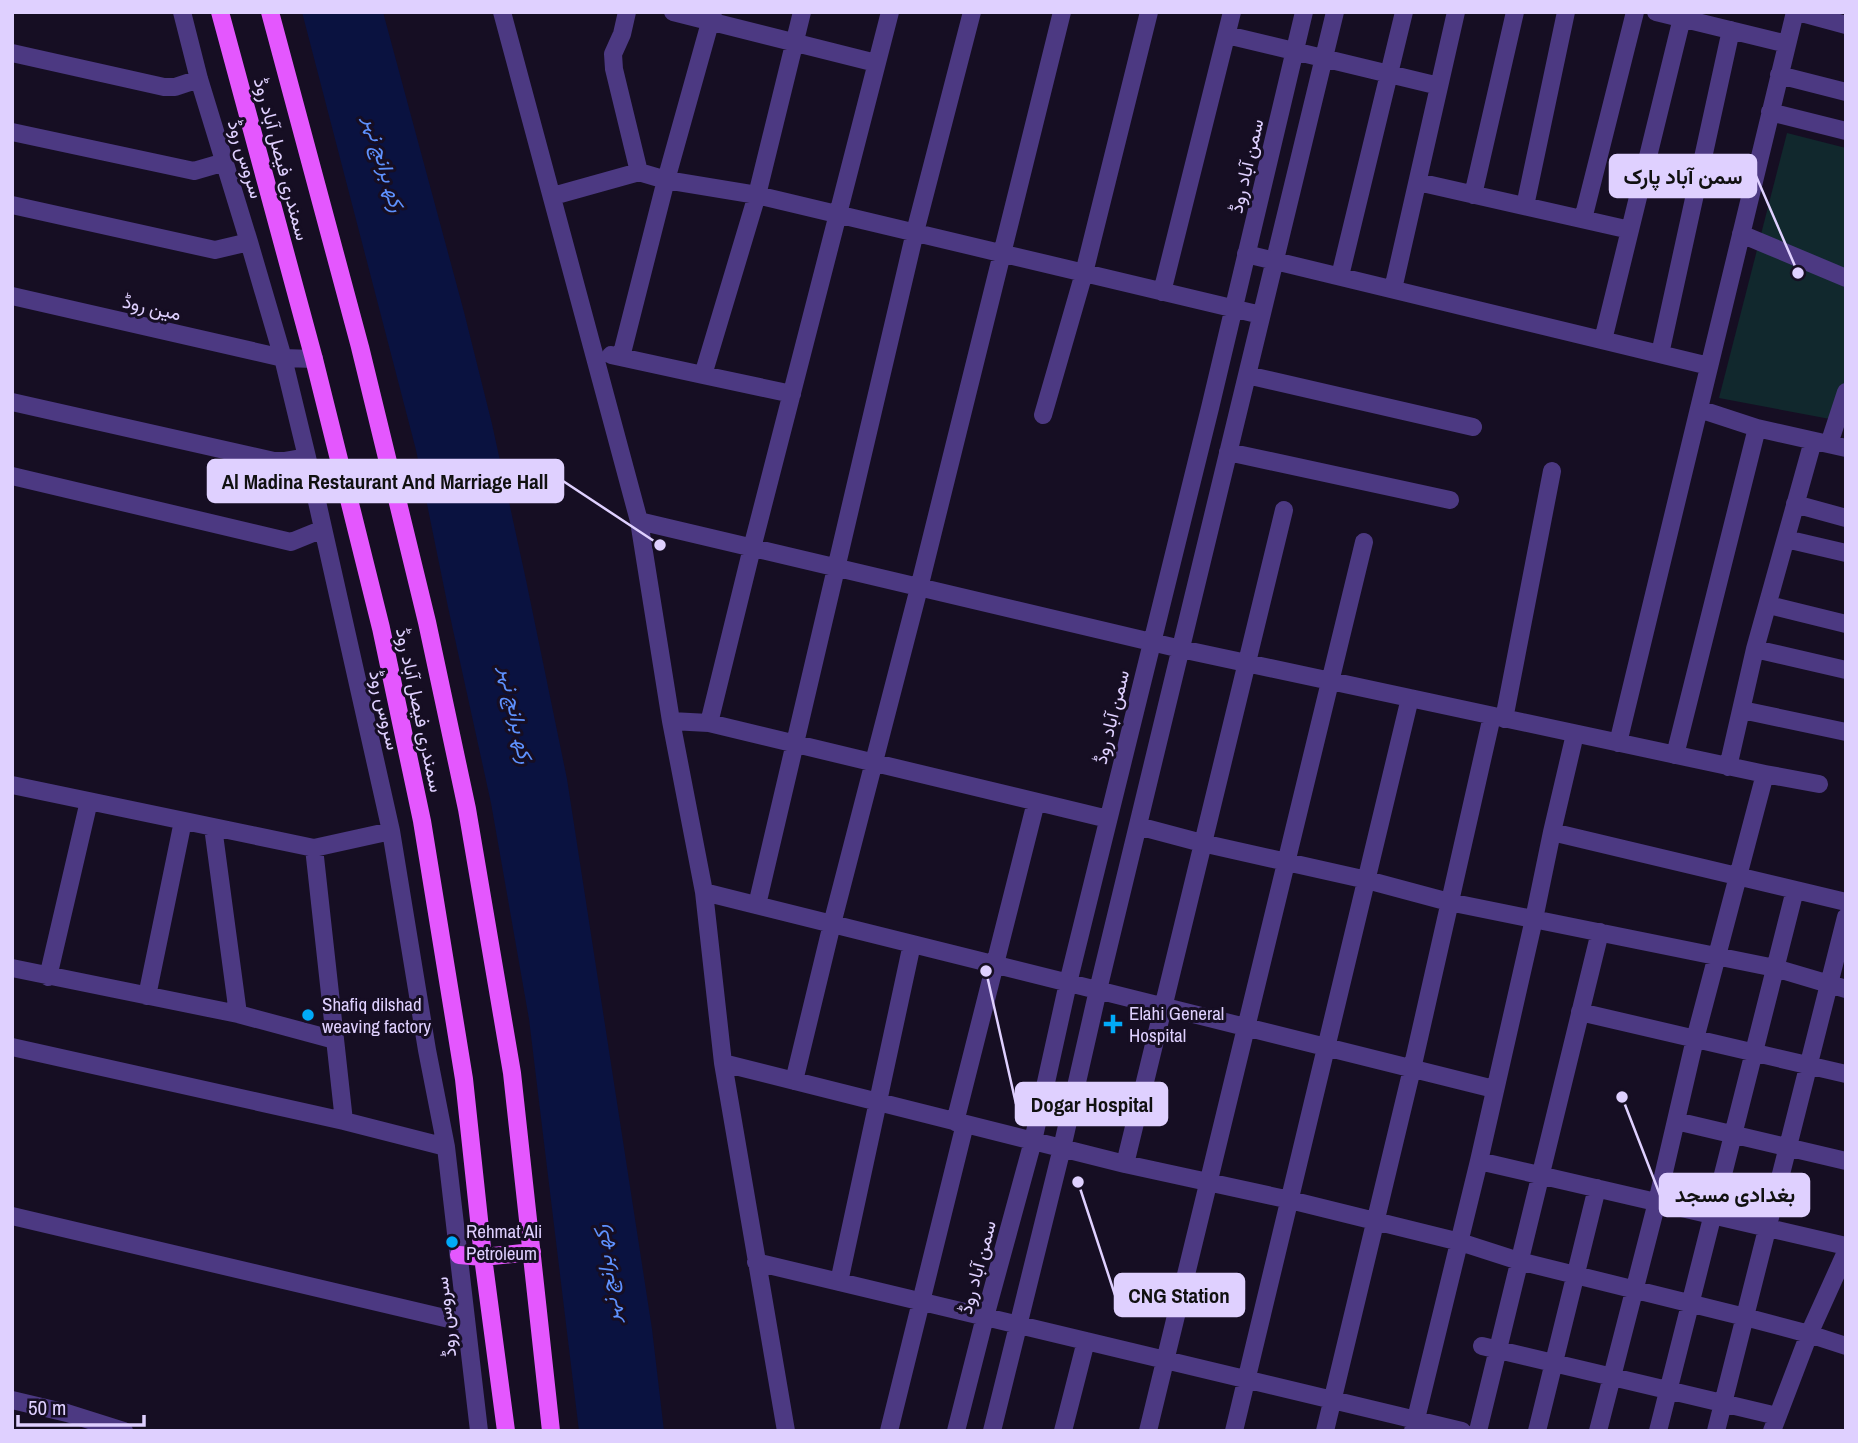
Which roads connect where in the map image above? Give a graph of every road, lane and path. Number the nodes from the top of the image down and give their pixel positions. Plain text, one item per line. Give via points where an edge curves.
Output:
1 (182, 12) edge
2 (220, 12) edge
3 (270, 12) edge
4 (502, 12) edge
5 (627, 12) edge
6 (673, 12) edge
7 (802, 12) edge
8 (890, 12) edge
9 (972, 12) edge
10 (1062, 12) edge
11 (1149, 12) edge
12 (1232, 12) edge
13 (1304, 12) edge
14 (1335, 12) edge
15 (1404, 12) edge
16 (1457, 12) edge
17 (1515, 12) edge
18 (1566, 12) edge
19 (1635, 12) edge
20 (1656, 12) edge
21 (1796, 12) edge
22 (712, 17) edge
23 (1682, 18) junction
24 (1846, 24) edge
25 (1731, 30) junction
26 (1227, 35) junction
27 (794, 42) junction
28 (1787, 44) junction
29 (1294, 51) junction
30 (12, 53) edge
31 (1324, 58) junction
32 (876, 64) junction
33 (1390, 74) junction
34 (1779, 75) junction
35 (199, 79) junction
36 (1439, 86) junction
37 (1846, 92) edge
38 (1770, 112) junction
39 (1846, 131) edge
40 (12, 132) edge
41 (225, 162) junction
42 (639, 172) junction
43 (666, 180) junction
44 (1418, 182) junction
45 (553, 195) junction
46 (757, 195) junction
47 (1473, 195) junction
48 (12, 205) edge
49 (1525, 206) junction
50 (839, 214) junction
51 (1583, 219) junction
52 (1630, 230) junction
53 (915, 232) junction
54 (1741, 234) junction
55 (249, 242) junction
56 (1003, 254) junction
57 (1246, 254) junction
58 (1275, 260) junction
59 (1084, 273) junction
60 (1340, 276) junction
61 (1846, 278) edge
62 (1393, 289) junction
63 (1162, 292) junction
64 (12, 296) edge
65 (1234, 309) junction
66 (1262, 316) junction
67 (1603, 340) junction
68 (594, 352) junction
69 (1660, 354) junction
70 (621, 357) junction
71 (283, 358) junction
72 (314, 359) junction
73 (1709, 366) junction
74 (703, 375) junction
75 (1247, 375) junction
76 (1846, 392) edge
77 (792, 394) junction
78 (12, 402) edge
79 (1699, 409) junction
80 (1043, 415) dead end
81 (1473, 427) dead end
82 (1757, 428) junction
83 (1829, 444) edge
84 (1228, 452) junction
85 (307, 457) junction
86 (1552, 471) dead end
87 (12, 476) edge
88 (1450, 500) dead end
89 (1795, 505) junction
90 (1283, 510) dead end
91 (1846, 518) edge
92 (639, 521) junction
93 (323, 529) junction
94 (1786, 539) junction
95 (1364, 542) dead end
96 (752, 548) junction
97 (1846, 553) edge
98 (837, 568) junction
99 (919, 588) junction
100 (1769, 605) junction
101 (1846, 624) edge
102 (1151, 642) junction
103 (1181, 649) junction
104 (1755, 649) junction
105 (1246, 663) junction
106 (1846, 670) edge
107 (1330, 681) junction
108 (1410, 698) junction
109 (1742, 710) junction
110 (1498, 717) junction
111 (671, 721) junction
112 (709, 723) junction
113 (1846, 732) edge
114 (1575, 734) junction
115 (794, 743) junction
116 (1618, 743) junction
117 (1675, 755) junction
118 (874, 763) junction
119 (1728, 766) junction
120 (1765, 774) junction
121 (1819, 784) dead end
122 (12, 785) edge
123 (89, 801) junction
124 (1036, 802) junction
125 (1108, 819) junction
126 (183, 821) junction
127 (1138, 826) junction
128 (213, 827) junction
129 (391, 831) junction
130 (1552, 832) junction
131 (1202, 843) junction
132 (314, 848) junction
133 (1286, 862) junction
134 (1737, 876) junction
135 (1367, 880) junction
136 (1795, 890) junction
137 (704, 892) junction
138 (1449, 902) junction
139 (1846, 902) edge
140 (757, 905) junction
141 (1846, 917) edge
142 (1534, 919) junction
143 (832, 924) junction
144 (1600, 932) junction
145 (912, 944) junction
146 (1718, 956) junction
147 (996, 965) junction
148 (12, 968) edge
149 (1775, 968) junction
150 (48, 976) junction
151 (1068, 983) junction
152 (1837, 987) edge
153 (1098, 990) junction
154 (147, 996) junction
155 (1163, 1007) junction
156 (1580, 1012) junction
157 (238, 1014) junction
158 (1246, 1027) junction
159 (1695, 1039) junction
160 (335, 1040) junction
161 (12, 1047) edge
162 (1326, 1048) junction
163 (1753, 1052) junction
164 (723, 1063) junction
165 (1808, 1065) junction
166 (1412, 1069) junction
167 (1846, 1074) edge
168 (794, 1081) junction
169 (1494, 1089) junction
170 (879, 1102) junction
171 (344, 1121) junction
172 (1676, 1121) junction
173 (960, 1123) junction
174 (1734, 1135) junction
175 (1033, 1141) junction
176 (446, 1147) junction
177 (1788, 1147) junction
178 (1062, 1149) junction
179 (1479, 1161) junction
180 (1846, 1161) edge
181 (1125, 1164) junction
182 (1541, 1175) junction
183 (1209, 1182) junction
184 (1597, 1188) junction
185 (1290, 1200) junction
186 (1657, 1202) junction
187 (1714, 1215) junction
188 (12, 1216) edge
189 (1376, 1221) junction
190 (1767, 1228) junction
191 (1460, 1242) junction
192 (1846, 1246) edge
193 (532, 1252) junction
194 (1846, 1252) edge
195 (460, 1255) junction
196 (482, 1257) junction
197 (1519, 1261) junction
198 (756, 1262) junction
199 (1576, 1275) junction
200 (839, 1282) junction
201 (1633, 1289) junction
202 (920, 1301) junction
203 (1690, 1303) junction
204 (985, 1317) junction
205 (1745, 1317) junction
206 (466, 1324) junction
207 (1017, 1325) junction
208 (1809, 1334) junction
209 (1086, 1341) junction
210 (1846, 1346) edge
211 (1490, 1348) junction
212 (1166, 1360) junction
213 (1554, 1363) junction
214 (1611, 1376) junction
215 (1247, 1379) junction
216 (1668, 1390) junction
217 (12, 1400) edge
218 (1333, 1400) junction
219 (1723, 1403) junction
220 (1775, 1423) edge
221 (1415, 1425) edge
222 (124, 1431) edge
223 (479, 1431) edge
224 (506, 1431) edge
225 (551, 1431) edge
226 (786, 1431) edge
227 (888, 1431) edge
228 (956, 1431) edge
229 (992, 1431) edge
230 (1063, 1431) edge
231 (1148, 1431) edge
232 (1234, 1431) edge
233 (1325, 1431) edge
234 (1462, 1431) edge
235 (1478, 1431) edge
236 (1537, 1431) edge
237 (1598, 1431) edge
238 (1658, 1431) edge
239 (1716, 1431) edge

1 - 35 street, سروس روڈ
2 - 72 main road, سمندری فیصل آباد روڈ
3 - 193 main road, سمندری فیصل آباد روڈ via 364,360 467,809 512,1073
4 - 45 street
5 - 42 street via 613,54 614,69
6 - 22 street
7 - 27 street
8 - 32 street
9 - 53 street
10 - 56 street
11 - 59 street
12 - 26 street
13 - 29 street, سمن آباد روڈ
14 - 31 street
15 - 33 street
16 - 36 street
17 - 47 street
18 - 49 street
19 - 51 street
20 - 23 street
21 - 24 street
21 - 28 street
22 - 27 street
22 - 43 street
23 - 25 street
23 - 52 street
25 - 28 street
25 - 69 street
26 - 29 street
26 - 63 street
27 - 32 street
27 - 46 street
28 - 34 street
29 - 31 street
29 - 57 street, سمن آباد روڈ
30 - 35 street via 164,87
31 - 33 street
31 - 58 street
32 - 50 street
33 - 36 street
33 - 60 street
34 - 37 street
34 - 38 street
35 - 41 street, سروس روڈ
36 - 44 street
38 - 39 street
38 - 54 street
40 - 41 street via 194,171
41 - 55 street, سروس روڈ
42 - 43 street
42 - 45 street
43 - 46 street
43 - 70 street
44 - 47 street
44 - 62 street
45 - 68 street
46 - 50 street
46 - 74 street
47 - 49 street
48 - 55 street via 215,250
49 - 51 street
50 - 53 street
50 - 77 street
51 - 52 street
52 - 67 street
53 - 56 street
53 - 98 street
54 - 61 street
54 - 73 street
55 - 71 street, سروس روڈ
56 - 59 street
56 - 99 street
57 - 58 street
57 - 65 street, سمن آباد روڈ
58 - 60 street
58 - 66 street
59 - 63 street
59 - 80 street
60 - 62 street
62 - 67 street
63 - 65 street
64 - 71 street, مین روڈ
65 - 66 street
65 - 102 street, سمن آباد روڈ
66 - 75 street
67 - 69 street
68 - 70 street
68 - 92 street
69 - 73 street
70 - 74 street
71 - 72 street, مین روڈ
71 - 85 street, سروس روڈ
72 - 196 main road, سمندری فیصل آباد روڈ via 381,628 422,821 464,1079
73 - 79 street
74 - 77 street
75 - 81 street
75 - 84 street
76 - 83 street
77 - 96 street
78 - 85 street via 274,461
79 - 82 street
79 - 116 street
82 - 83 street
82 - 117 street
83 - 89 street
84 - 88 street
84 - 103 street
85 - 93 street, سروس روڈ
86 - 110 street
87 - 93 street via 290,542
89 - 91 street
89 - 94 street
90 - 105 street
92 - 96 street
92 - 111 street
93 - 129 street, سروس روڈ
94 - 97 street
94 - 100 street
95 - 107 street
96 - 98 street
96 - 112 street
98 - 99 street
98 - 115 street
99 - 102 street
99 - 118 street
100 - 101 street
100 - 104 street
102 - 103 street
102 - 125 street, سمن آباد روڈ
103 - 105 street
103 - 127 street
104 - 106 street
104 - 109 street
105 - 107 street
105 - 131 street
107 - 108 street
107 - 133 street
108 - 110 street
108 - 135 street
109 - 113 street
109 - 119 street
110 - 114 street
110 - 138 street
111 - 112 street
111 - 137 street
112 - 115 street
114 - 116 street
114 - 130 street
115 - 118 street
115 - 140 street
116 - 117 street
117 - 119 street
118 - 124 street
118 - 143 street
119 - 120 street
120 - 121 street
120 - 134 street
122 - 123 street
123 - 126 street
123 - 150 street
124 - 125 street
124 - 147 street
125 - 151 street, سمن آباد روڈ
126 - 128 street
126 - 154 street
127 - 131 street
127 - 153 street
128 - 132 street
128 - 157 street
129 - 132 street
129 - 176 street, سروس روڈ
130 - 134 street
130 - 142 street
131 - 133 street
131 - 155 street
132 - 160 street
133 - 135 street
133 - 158 street
134 - 136 street
134 - 146 street
135 - 138 street
135 - 162 street
136 - 139 street
136 - 149 street
137 - 140 street
137 - 164 street
138 - 142 street
138 - 166 street
140 - 143 street
141 - 152 street
142 - 144 street
142 - 169 street
143 - 145 street
143 - 168 street
144 - 146 street
144 - 156 street
145 - 147 street
145 - 170 street
146 - 149 street
146 - 159 street
147 - 151 street
147 - 173 street
148 - 150 street
149 - 152 street
149 - 163 street
150 - 154 street
151 - 153 street
151 - 175 street, سمن آباد روڈ
152 - 165 street
153 - 155 street
153 - 178 street
154 - 157 street
155 - 158 street
155 - 181 street
156 - 159 street
156 - 182 street
157 - 160 street
158 - 162 street
158 - 183 street
159 - 163 street
159 - 172 street
160 - 171 street
161 - 171 street
162 - 166 street
162 - 185 street
163 - 165 street
163 - 174 street
164 - 168 street
164 - 198 street
165 - 167 street
165 - 177 street
166 - 169 street
166 - 189 street
168 - 170 street
169 - 179 street
170 - 173 street
170 - 200 street
171 - 176 street
172 - 174 street
172 - 186 street
173 - 175 street
173 - 202 street
174 - 177 street
174 - 187 street
175 - 178 street
175 - 204 street, سمن آباد روڈ
176 - 195 street, سروس روڈ
177 - 180 street
177 - 190 street
178 - 181 street
178 - 207 street
179 - 182 street
179 - 191 street
181 - 183 street
182 - 184 street
182 - 197 street
183 - 185 street
183 - 212 street
184 - 186 street
184 - 199 street
185 - 189 street
185 - 215 street
186 - 187 street
186 - 201 street
187 - 190 street
187 - 203 street
188 - 206 street
189 - 191 street
189 - 218 street
190 - 192 street
190 - 205 street
191 - 197 street
191 - 221 street
193 - 196 main road
193 - 225 main road, سمندری فیصل آباد روڈ
194 - 208 street
195 - 196 main road
195 - 206 street, سروس روڈ
196 - 224 main road, سمندری فیصل آباد روڈ
197 - 199 street
197 - 211 street
198 - 200 street
198 - 226 street
199 - 201 street
199 - 213 street
200 - 202 street
201 - 203 street
201 - 214 street
202 - 204 street
202 - 227 street
203 - 205 street
203 - 216 street
204 - 207 street
204 - 228 street, سمن آباد روڈ
205 - 208 street
205 - 219 street
206 - 223 street, سروس روڈ
207 - 209 street
207 - 229 street
208 - 210 street
208 - 220 street
209 - 212 street
209 - 230 street
211 - 213 street
211 - 235 street
212 - 215 street
212 - 231 street
213 - 214 street
213 - 236 street
214 - 216 street
214 - 237 street
215 - 218 street
215 - 232 street
216 - 219 street
216 - 238 street
217 - 222 street
218 - 221 street
218 - 233 street
219 - 220 street
219 - 239 street
221 - 234 street

